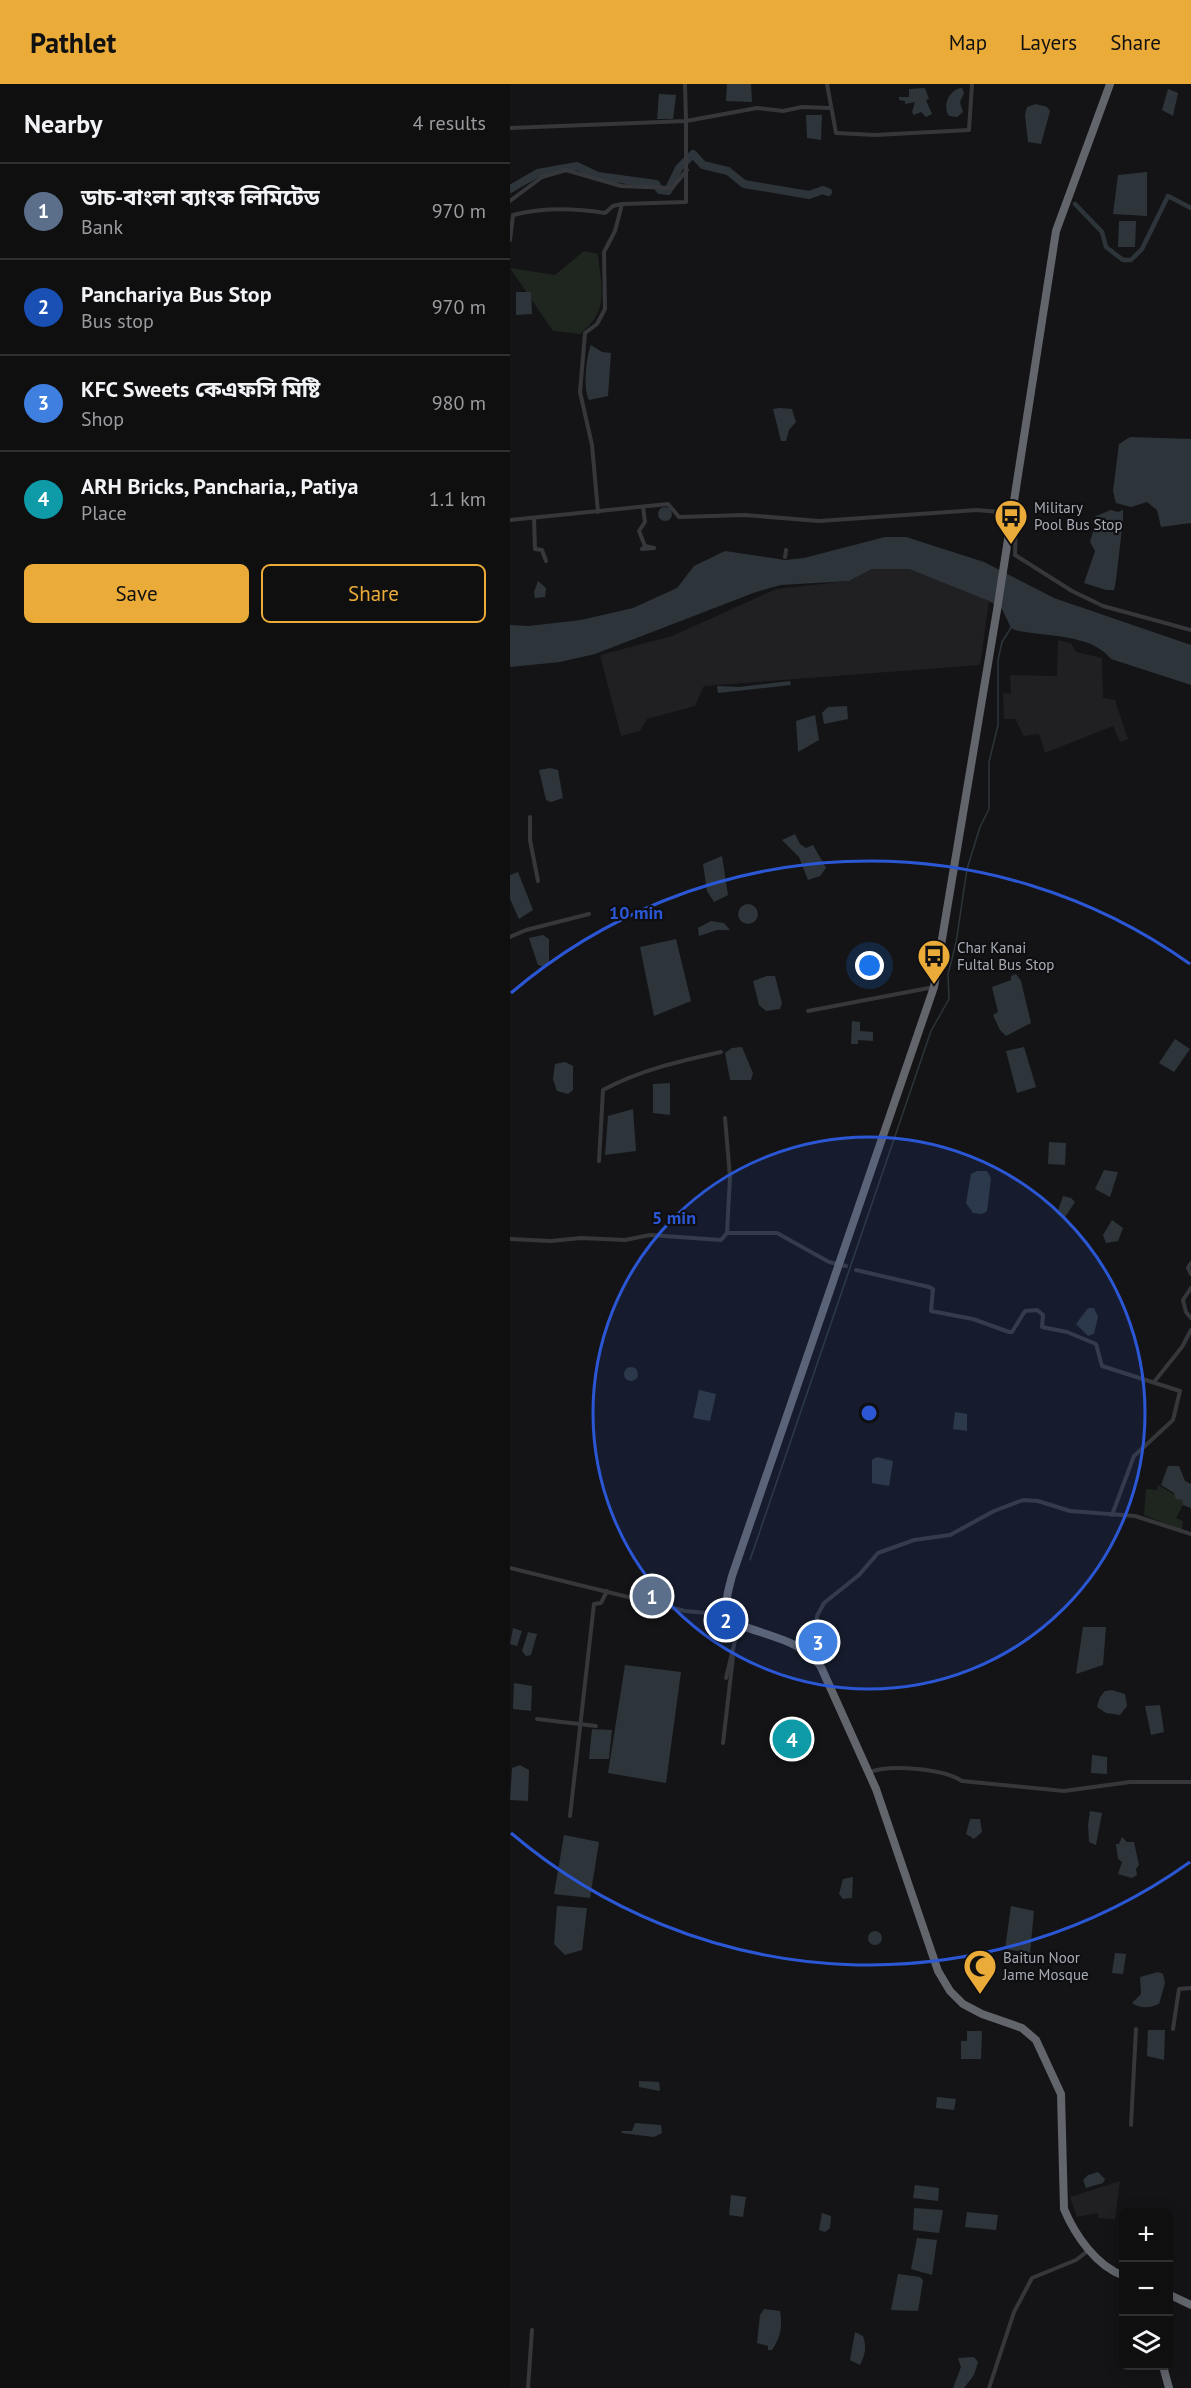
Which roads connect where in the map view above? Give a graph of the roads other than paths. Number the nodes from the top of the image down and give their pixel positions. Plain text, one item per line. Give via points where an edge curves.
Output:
1 (685, 84) edge
2 (827, 84) edge
3 (972, 84) edge
4 (1110, 84) edge
5 (830, 108) junction
6 (686, 121) junction
7 (510, 128) edge
8 (687, 169) junction
9 (510, 201) edge
10 (622, 204) junction
11 (510, 240) edge
12 (643, 507) junction
13 (598, 512) junction
14 (1011, 513) junction
15 (534, 518) junction
16 (510, 520) edge
17 (645, 546) dead end
18 (786, 550) dead end
19 (785, 557) dead end
20 (546, 561) dead end
21 (1191, 630) edge
22 (530, 818) dead end
23 (538, 881) dead end
24 (589, 914) dead end
25 (510, 937) edge
26 (934, 987) junction
27 (808, 1011) dead end
28 (721, 1052) dead end
29 (725, 1118) dead end
30 (599, 1161) dead end
31 (727, 1233) junction
32 (510, 1239) edge
33 (1191, 1263) edge
34 (842, 1266) junction
35 (856, 1270) dead end
36 (1191, 1274) edge
37 (1191, 1288) edge
38 (1191, 1317) edge
39 (1191, 1329) edge
40 (1154, 1382) junction
41 (1112, 1515) junction
42 (1191, 1534) edge
43 (510, 1568) edge
44 (607, 1591) junction
45 (728, 1615) junction
46 (739, 1624) junction
47 (808, 1652) junction
48 (733, 1657) junction
49 (726, 1678) dead end
50 (537, 1719) dead end
51 (582, 1725) junction
52 (596, 1726) dead end
53 (723, 1743) dead end
54 (869, 1772) junction
55 (1191, 1782) edge
56 (570, 1816) dead end
57 (1191, 1989) edge
58 (1137, 2029) dead end
59 (1173, 2029) dead end
60 (1131, 2125) dead end
61 (1089, 2250) junction
62 (1119, 2274) edge
63 (1173, 2296) edge
64 (1191, 2305) edge
65 (532, 2330) dead end
66 (1164, 2370) edge
67 (528, 2388) edge
68 (989, 2388) edge
69 (1169, 2388) edge

1 - 6 street
2 - 5 street
3 - 5 street via 967,131 837,134
4 - 14 highway via 1057,225
5 - 6 street via 756,108
6 - 7 street
6 - 8 street
8 - 9 street via 672,188 621,186 566,170 542,177
8 - 10 street via 686,202
10 - 11 street via 605,213 572,208 513,215
10 - 13 street via 604,252 605,309 597,324 585,333 580,392 592,445
12 - 13 street
12 - 14 street via 668,504 679,517 744,515 819,521 977,510
12 - 17 street via 645,522 639,531
13 - 15 street
14 - 21 street via 1016,524 1015,555 1103,606
14 - 26 highway
15 - 16 street
15 - 20 street via 536,549 542,550
18 - 19 street
22 - 23 street
24 - 25 street
26 - 27 street
26 - 34 highway
28 - 30 street via 673,1062 603,1090
29 - 31 street via 730,1177
31 - 32 street via 721,1240 650,1235 625,1240
31 - 34 street via 777,1233
33 - 36 street
34 - 45 highway via 732,1576 726,1603
35 - 40 street via 929,1287 933,1289 931,1311 973,1319 1009,1332 1025,1311 1037,1310 1043,1315 1042,1327 1095,1344 1102,1366
37 - 38 street via 1183,1299
39 - 40 street
40 - 41 street via 1180,1391 1173,1420 1134,1456
41 - 42 street via 1143,1517
41 - 47 street via 1070,1511 1038,1500 1023,1500 950,1535 914,1540 878,1553 859,1575 824,1603
43 - 44 street
44 - 45 street via 686,1611
44 - 51 street via 601,1603 594,1604
45 - 46 highway
46 - 47 highway
46 - 48 street
47 - 54 highway via 818,1661 830,1684
48 - 49 street
48 - 53 street
50 - 51 street
51 - 52 street
51 - 56 street
54 - 55 street via 882,1768 931,1771 962,1781 1064,1791 1130,1782
54 - 61 highway via 944,1983 970,2008 1022,2028 1032,2036 1058,2085 1063,2114 1061,2175 1065,2209
57 - 59 street via 1179,1989
58 - 60 street
61 - 62 highway
61 - 68 street via 1076,2260 1032,2278 1014,2312
63 - 64 highway
65 - 67 street
66 - 69 highway

